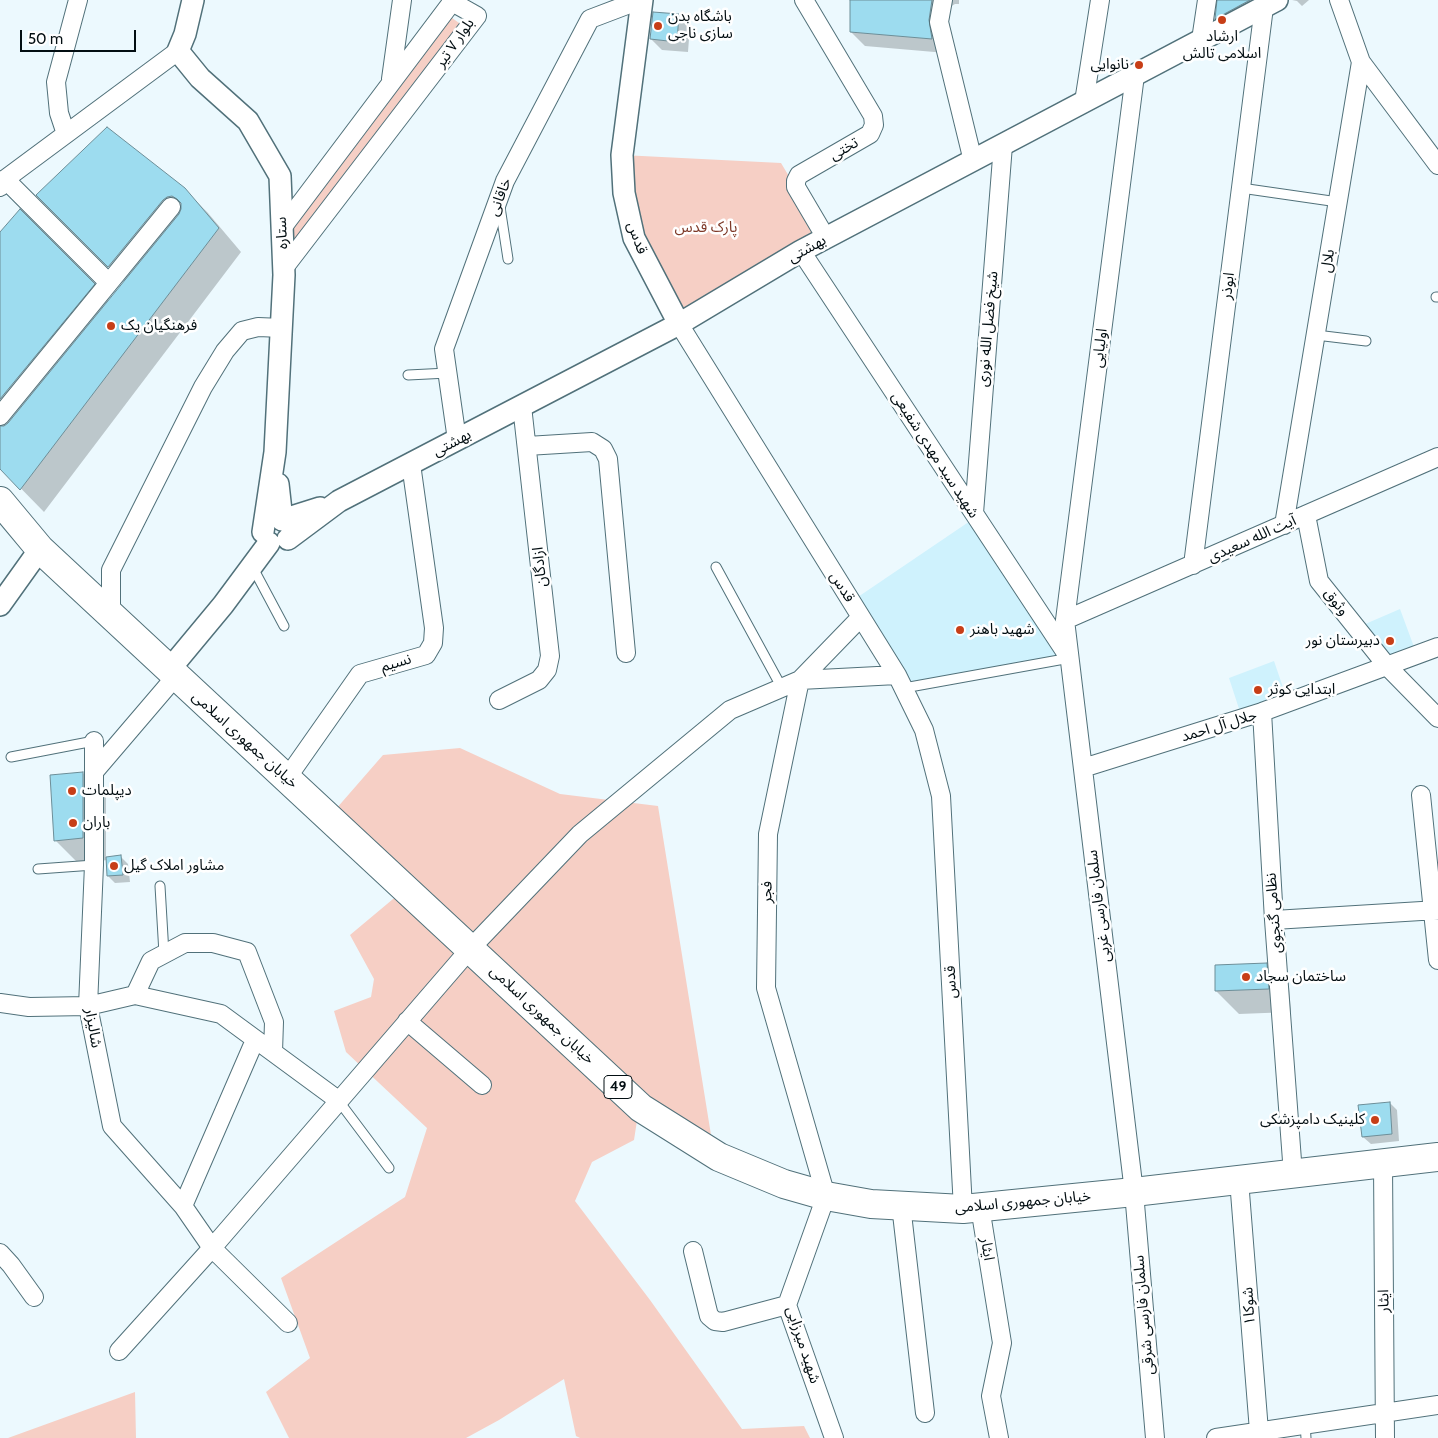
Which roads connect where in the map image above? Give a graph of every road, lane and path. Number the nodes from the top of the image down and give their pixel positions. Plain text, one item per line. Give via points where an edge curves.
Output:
1 (78, 0) edge
2 (193, 0) edge
3 (402, 0) edge
4 (641, 0) edge
5 (804, 0) edge
6 (943, 0) edge
7 (1100, 0) edge
8 (1207, 0) edge
9 (1339, 0) edge
10 (1271, 3) edge
11 (1201, 40) junction
12 (178, 51) junction
13 (1361, 62) junction
14 (1135, 75) junction
15 (391, 81) junction
16 (1084, 102) junction
17 (66, 134) junction
18 (1003, 145) junction
19 (973, 160) junction
20 (1438, 165) edge
21 (2, 183) edge
22 (1241, 188) junction
23 (498, 199) junction
24 (1338, 202) junction
25 (171, 207) dead end
26 (282, 228) junction
27 (826, 238) junction
28 (801, 251) junction
29 (508, 259) dead end
30 (284, 268) junction
31 (109, 283) junction
32 (679, 324) junction
33 (282, 328) junction
34 (1316, 335) junction
35 (1366, 340) dead end
36 (448, 373) junction
37 (408, 375) dead end
38 (522, 406) junction
39 (0, 416) edge
40 (457, 440) junction
41 (527, 446) junction
42 (1438, 457) edge
43 (411, 464) junction
44 (0, 501) edge
45 (974, 513) junction
46 (1306, 515) junction
47 (1284, 525) junction
48 (275, 534) junction
49 (40, 549) junction
50 (1193, 564) junction
51 (252, 566) junction
52 (716, 567) dead end
53 (0, 605) edge
54 (111, 616) junction
55 (861, 616) junction
56 (1065, 620) junction
57 (284, 626) dead end
58 (1438, 647) edge
59 (626, 654) dead end
60 (1070, 658) junction
61 (1387, 666) junction
62 (172, 673) junction
63 (800, 680) junction
64 (900, 681) junction
65 (782, 688) junction
66 (499, 700) dead end
67 (1262, 712) junction
68 (1438, 718) edge
69 (94, 741) joint
70 (11, 757) dead end
71 (1083, 768) junction
72 (94, 772) junction
73 (287, 778) junction
74 (1422, 795) dead end
75 (94, 865) junction
76 (38, 869) dead end
77 (160, 886) dead end
78 (1436, 910) edge
79 (1274, 920) junction
80 (470, 949) junction
81 (164, 954) junction
82 (1438, 960) edge
83 (134, 995) junction
84 (0, 1003) edge
85 (88, 1006) junction
86 (407, 1021) junction
87 (255, 1040) junction
88 (273, 1052) junction
89 (482, 1085) dead end
90 (338, 1100) junction
91 (1438, 1156) edge
92 (1383, 1164) junction
93 (389, 1168) dead end
94 (1293, 1174) junction
95 (1239, 1180) junction
96 (1134, 1192) junction
97 (826, 1196) junction
98 (901, 1205) junction
99 (183, 1206) junction
100 (972, 1208) junction
101 (212, 1248) junction
102 (693, 1251) dead end
103 (0, 1254) edge
104 (34, 1297) dead end
105 (787, 1305) junction
106 (288, 1323) dead end
107 (119, 1351) dead end
108 (1438, 1405) edge
109 (1385, 1412) junction
110 (924, 1413) dead end
111 (1259, 1431) junction
112 (1305, 1431) edge
113 (834, 1438) edge
114 (1000, 1438) edge
115 (1155, 1438) edge
116 (1216, 1438) edge
117 (1385, 1438) edge

1 - 17 street via 56,82 59,113
2 - 12 street
3 - 15 street
4 - 23 street, خاقانی via 590,19
4 - 32 street, قدس via 622,155 624,193 634,238
5 - 27 street, تختی via 873,116 874,125 870,134 799,175 796,181 796,187
6 - 19 street via 939,22
7 - 16 street
8 - 11 street
9 - 13 street, بلال
10 - 11 street, بهشتی
10 - 22 street, ابوذر
11 - 14 street, بهشتی
12 - 17 street
12 - 26 street, ستاره via 200,78 248,121 280,176
13 - 20 street
13 - 24 street, بلال
14 - 16 street, بهشتی
14 - 56 street, اولیایی
15 - 26 street, بلوار ۷ تیر
15 - 30 street, بلوار ۷ تیر via 452,2 477,16
16 - 18 street, بهشتی
17 - 21 street
18 - 19 street, بهشتی
18 - 45 street, شیخ فضل الله نوری
19 - 27 street, بهشتی
21 - 31 street
22 - 24 lane
22 - 50 street, ابوذر
23 - 29 lane
23 - 36 street, خاقانی via 444,349
24 - 34 street, بلال
25 - 31 street
26 - 30 street, ستاره
27 - 28 street, بهشتی
28 - 32 street, بهشتی
28 - 45 street, شهید سید مهدی شفیعی
30 - 33 street, ستاره
31 - 39 street
32 - 38 street, بهشتی
32 - 55 street, قدس
33 - 48 street, ستاره via 275,452
33 - 54 street via 258,327 242,331 225,351 203,387 111,570
34 - 35 lane
34 - 47 street, بلال
36 - 37 lane
36 - 40 street, خاقانی
38 - 40 street, بهشتی
38 - 41 street, ازادگان
40 - 43 street, بهشتی
41 - 59 street via 592,442 603,449 608,459
41 - 66 street, ازادگان via 550,656 547,670 539,680
42 - 46 street, آیت الله سعیدی
43 - 48 street, بهشتی
43 - 73 street, نسیم via 434,628 433,643 426,655 360,674
44 - 49 main road, خیابان جمهوری اسلامی / 49
45 - 60 street, شهید سید مهدی شفیعی
46 - 47 street, آیت الله سعیدی
46 - 61 street, وثوق via 1318,581
47 - 50 street, آیت الله سعیدی
48 - 51 street
49 - 53 street
49 - 54 main road, خیابان جمهوری اسلامی / 49
50 - 56 street, آیت الله سعیدی
51 - 57 lane
51 - 62 street
52 - 65 lane
54 - 62 main road, خیابان جمهوری اسلامی / 49
55 - 63 street
55 - 64 street, قدس
56 - 60 street, سلمان فارسی غربی
58 - 61 street, جلال آل احمد
60 - 64 lane
60 - 71 street, سلمان فارسی غربی
61 - 67 street, جلال آل احمد
61 - 68 street, وثوق
62 - 72 street
62 - 73 main road, خیابان جمهوری اسلامی / 49
63 - 64 street
63 - 65 street
63 - 97 street, فجر via 768,834 766,988
64 - 100 street, قدس via 924,730 941,796
65 - 80 street via 730,710 580,834
67 - 71 street, جلال آل احمد
67 - 79 street, نظامی گنجوی
69 - 70 lane
69 - 72 street, شالیزار
71 - 96 street, سلمان فارسی غربی
72 - 75 street, شالیزار
73 - 80 main road, خیابان جمهوری اسلامی / 49
74 - 78 street
75 - 76 lane
75 - 85 street, شالیزار
77 - 81 lane
78 - 79 street
78 - 82 street
79 - 94 street, نظامی گنجوی
80 - 86 street
80 - 97 main road, خیابان جمهوری اسلامی / 49 via 641,1108 718,1157 784,1184
81 - 83 street via 151,961
81 - 88 street via 185,943 213,943 247,952 274,1022
83 - 85 street
83 - 87 street via 221,1014
84 - 85 street via 29,1007
85 - 99 street, شالیزار via 112,1126
86 - 89 street
86 - 90 street
87 - 88 street
87 - 99 street
88 - 90 street
90 - 93 lane
90 - 101 street
91 - 92 main road, خیابان جمهوری اسلامی / 49
92 - 94 main road, خیابان جمهوری اسلامی / 49
92 - 109 street, ایثار
94 - 95 main road, خیابان جمهوری اسلامی / 49
95 - 96 main road, خیابان جمهوری اسلامی / 49
95 - 111 street, شوکا۱
96 - 100 main road, خیابان جمهوری اسلامی / 49
96 - 115 street, سلمان فارسی شرقی
97 - 98 main road, خیابان جمهوری اسلامی / 49 via 871,1204
97 - 105 street, شهید میرزایی
98 - 100 main road, خیابان جمهوری اسلامی / 49
98 - 110 street
99 - 101 street, شالیزار
100 - 114 street, ایثار via 1002,1343 991,1396
101 - 106 street, شالیزار
101 - 107 street
102 - 105 street via 709,1316 715,1321 723,1322
103 - 104 street
105 - 113 street, شهید میرزایی
108 - 109 street
109 - 112 street
109 - 117 street, ایثار
111 - 112 street
111 - 116 street

